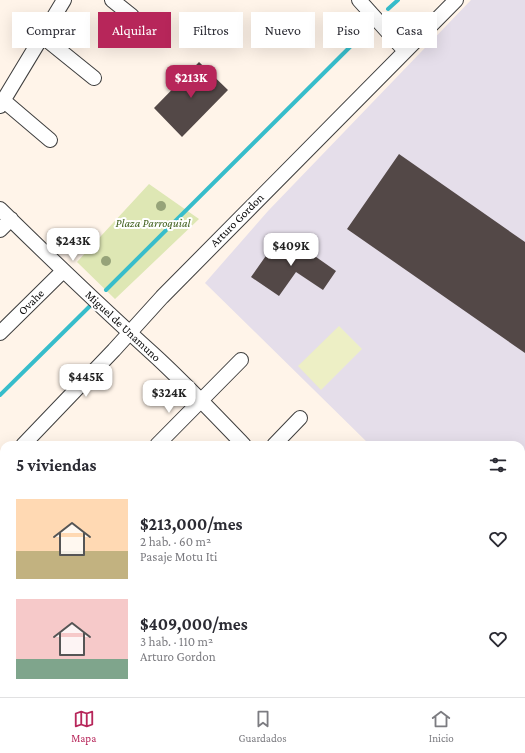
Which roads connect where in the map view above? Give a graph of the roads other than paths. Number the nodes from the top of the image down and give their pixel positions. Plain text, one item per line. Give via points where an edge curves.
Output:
1 (64, 0) edge
2 (112, 0) edge
3 (358, 0) edge
4 (456, 0) edge
5 (57, 12) edge
6 (127, 12) edge
7 (35, 48) edge
8 (57, 48) edge
9 (405, 51) junction
10 (94, 78) dead end
11 (2, 103) edge
12 (50, 140) dead end
13 (0, 209) edge
14 (10, 219) junction
15 (0, 230) edge
16 (63, 271) junction
17 (0, 333) edge
18 (130, 333) junction
19 (241, 360) dead end
20 (200, 401) junction
21 (300, 418) dead end
22 (27, 441) edge
23 (161, 441) edge
24 (240, 441) edge
25 (278, 441) edge

1 - 5 street
2 - 6 street
3 - 9 street
4 - 9 street, Arturo Gordon
7 - 11 street
8 - 10 street
9 - 18 street, Arturo Gordon via 162,297
11 - 12 street
13 - 14 street, Miguel de Unamuno
14 - 15 street
14 - 16 street, Miguel de Unamuno
16 - 17 street, Ovahe
16 - 18 street, Miguel de Unamuno
18 - 20 street, Miguel de Unamuno
18 - 22 street, Arturo Gordon
19 - 20 street
20 - 23 street
20 - 24 street, Miguel de Unamuno
21 - 25 street

